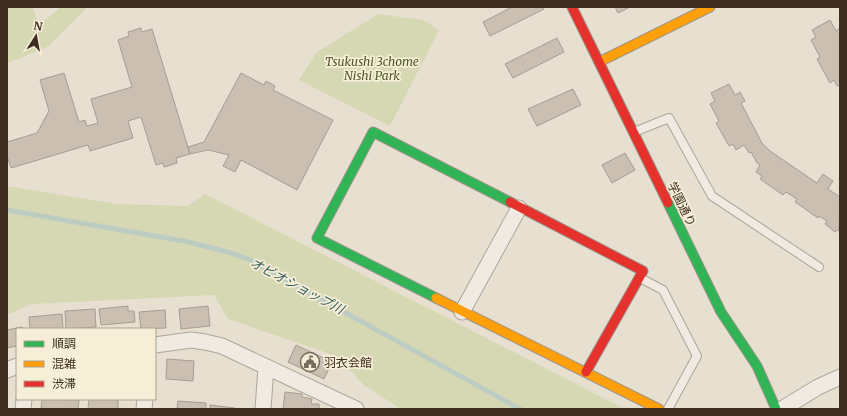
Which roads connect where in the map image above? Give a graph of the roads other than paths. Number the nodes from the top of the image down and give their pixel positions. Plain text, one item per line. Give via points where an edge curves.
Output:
1 (572, 7) edge
2 (710, 7) edge
3 (599, 62) junction
4 (633, 132) junction
5 (519, 208) junction
6 (819, 267) dead end
7 (639, 278) junction
8 (462, 312) junction
9 (156, 345) edge
10 (266, 367) junction
11 (586, 372) junction
12 (840, 377) edge
13 (263, 409) edge
14 (356, 409) edge
15 (658, 409) edge
16 (668, 409) edge
17 (776, 409) edge
18 (782, 409) edge

1 - 3 street, 学園通り
2 - 3 street
3 - 4 street, 学園通り
4 - 6 lane via 669,118 712,196
4 - 17 street, 学園通り via 721,312 757,366
5 - 7 street via 643,271
5 - 8 street
5 - 8 street via 373,132 317,238
7 - 11 street
7 - 16 lane via 663,290 697,356
8 - 11 street
9 - 10 street via 191,340 205,342 222,346
10 - 13 street
10 - 14 street
11 - 15 street
12 - 18 street

